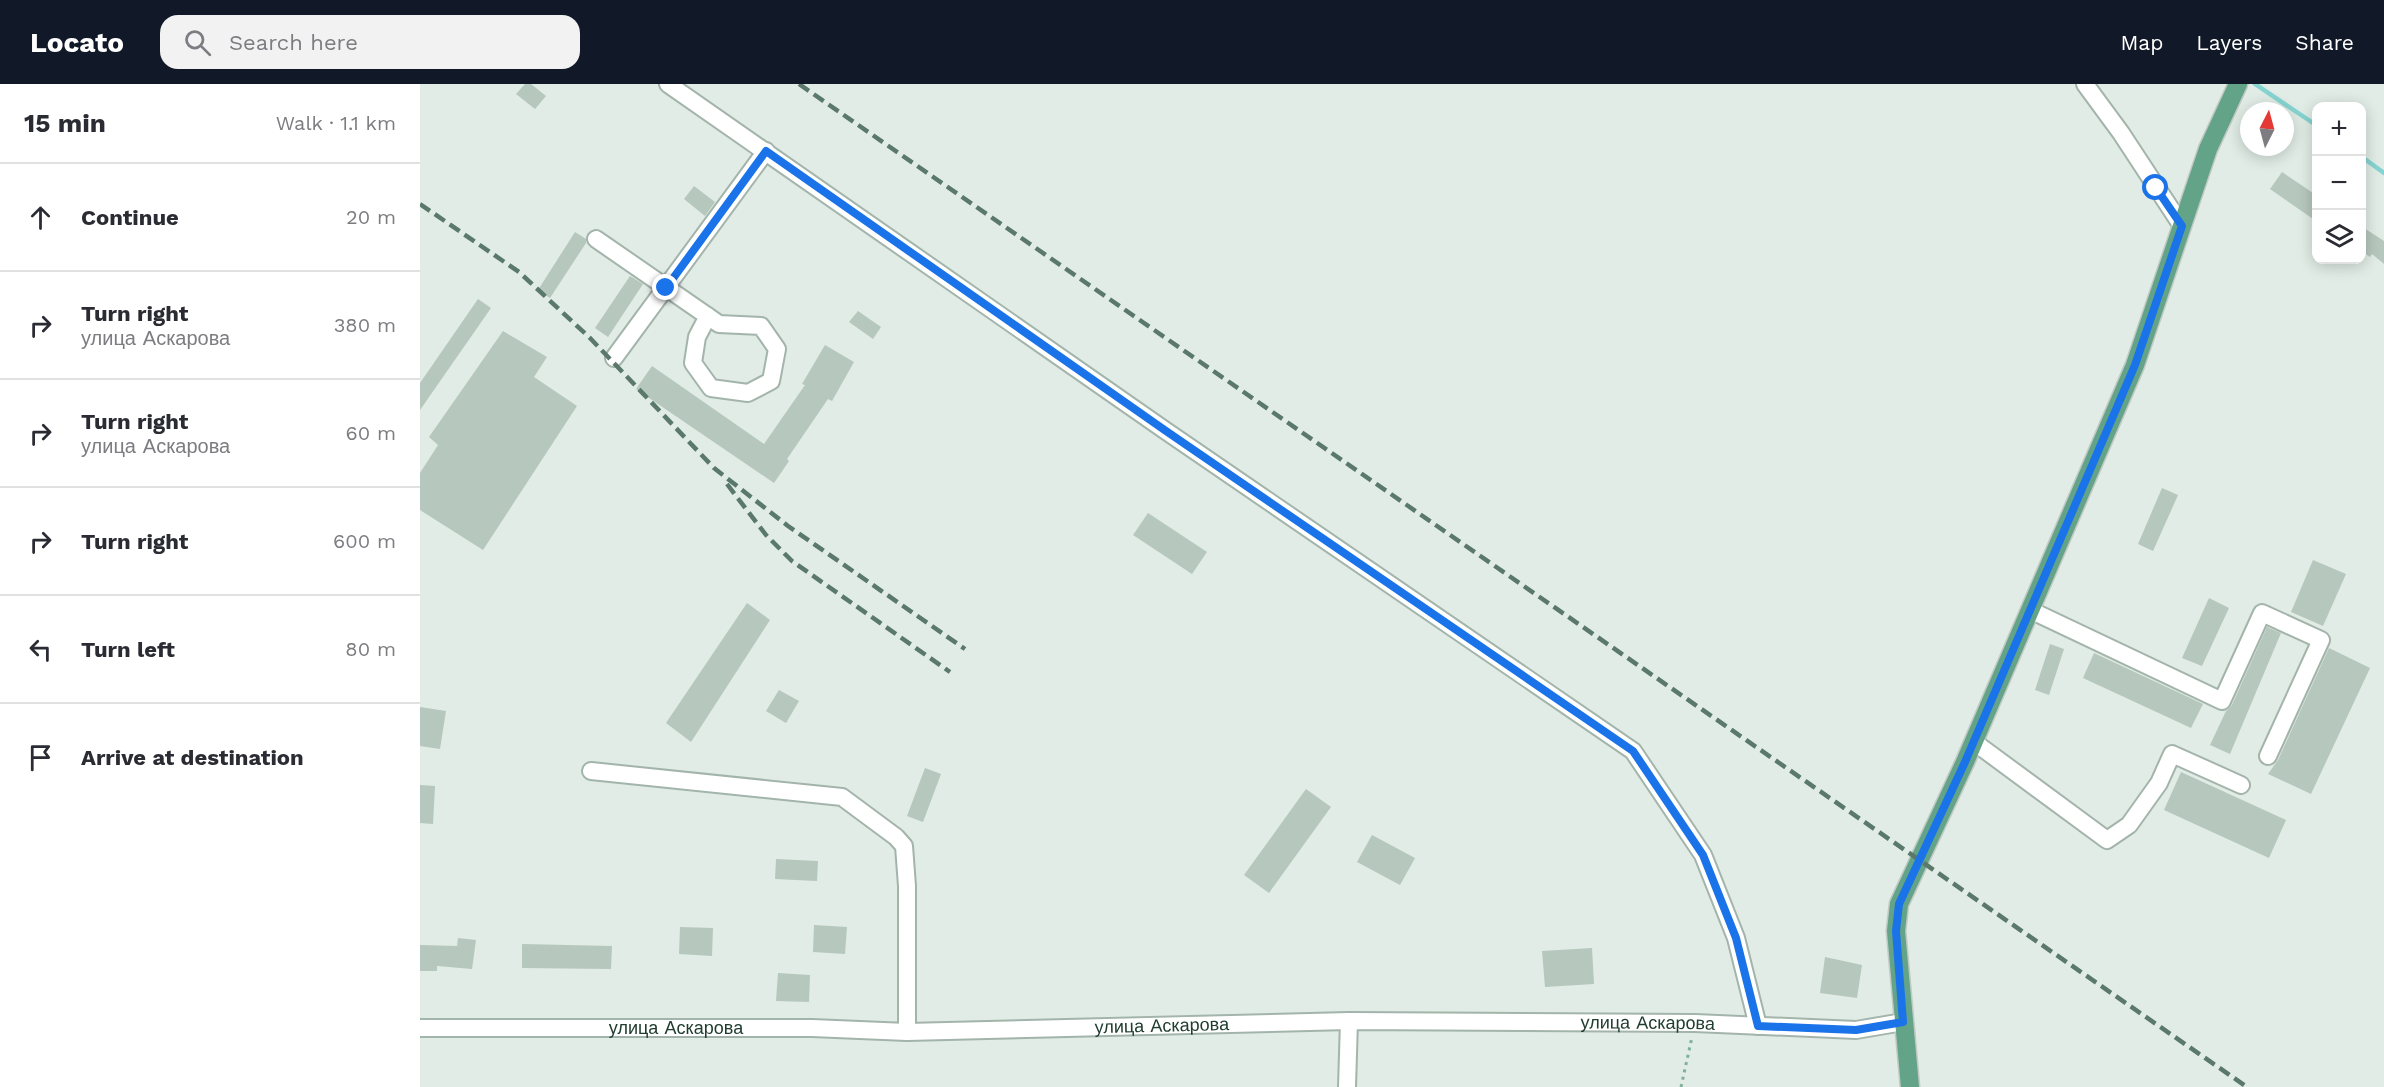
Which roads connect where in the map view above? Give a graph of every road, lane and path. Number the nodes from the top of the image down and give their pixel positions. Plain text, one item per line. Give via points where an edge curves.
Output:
1 (668, 84) edge
2 (2085, 84) edge
3 (2238, 84) edge
4 (766, 151) junction
5 (2182, 226) junction
6 (596, 239) dead end
7 (666, 288) junction
8 (708, 316) junction
9 (614, 358) dead end
10 (2030, 610) junction
11 (1974, 742) junction
12 (2268, 756) dead end
13 (591, 771) dead end
14 (2241, 785) dead end
15 (1349, 1021) junction
16 (1903, 1022) junction
17 (1695, 1023) junction
18 (1758, 1026) junction
19 (420, 1028) edge
20 (907, 1032) junction
21 (1348, 1080) edge
22 (1682, 1087) edge
23 (1911, 1087) edge

1 - 4 street
2 - 5 street
3 - 5 main road via 2208,149
4 - 7 street
4 - 18 street via 1633,751 1703,855 1736,938
5 - 10 main road via 2135,365
6 - 7 street
7 - 8 street
7 - 9 street
8 - 8 street via 719,324 761,326 777,349 771,381 748,393 711,388 693,363 697,337
10 - 11 main road
10 - 12 street via 2222,701 2262,613 2321,640
11 - 14 street via 2107,840 2129,825 2158,783 2172,754
11 - 16 main road via 1899,904 1896,931
13 - 20 street via 842,796 896,837 904,846 907,886
15 - 17 street, улица Аскарова
15 - 20 street, улица Аскарова
15 - 21 street
16 - 18 street, улица Аскарова via 1856,1030
16 - 23 main road
17 - 18 street, улица Аскарова
17 - 22 path
19 - 20 street, улица Аскарова via 812,1028

